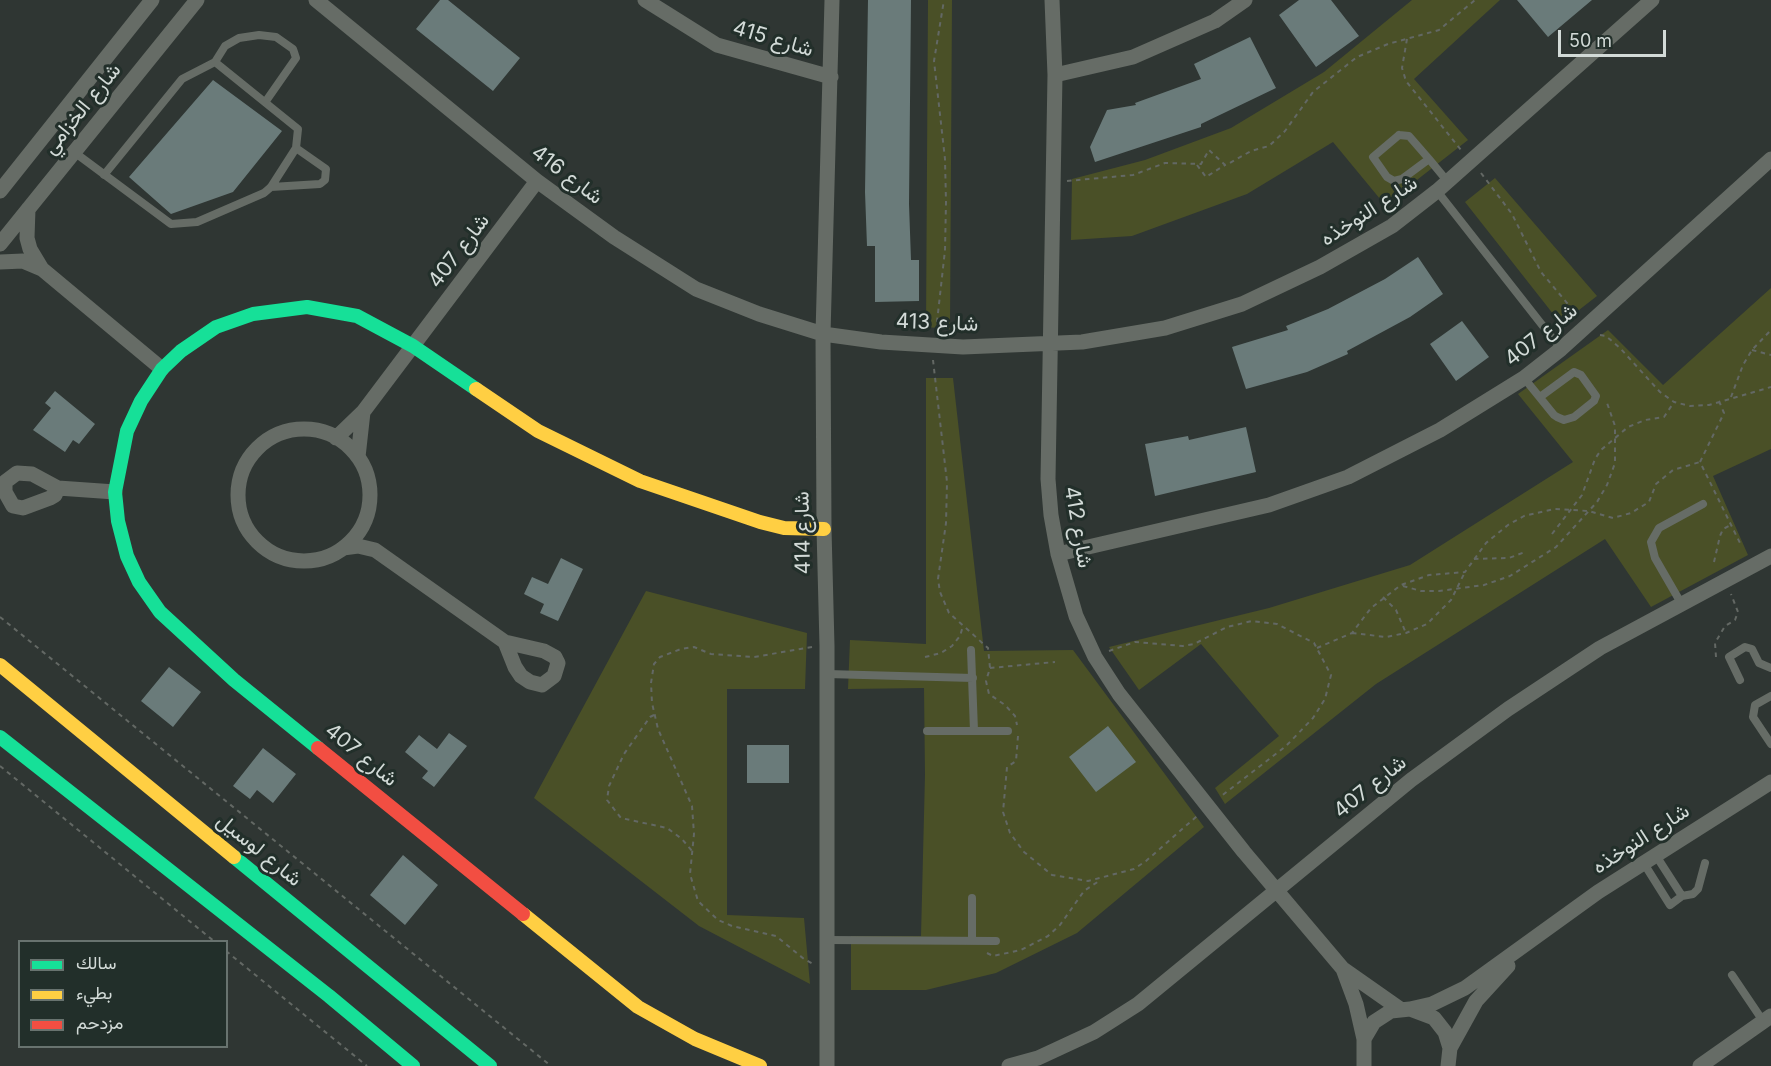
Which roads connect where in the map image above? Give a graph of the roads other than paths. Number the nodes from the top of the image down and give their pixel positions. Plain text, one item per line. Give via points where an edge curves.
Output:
1 (152, 0) edge
2 (197, 0) edge
3 (316, 0) edge
4 (645, 0) edge
5 (832, 0) edge
6 (1052, 0) edge
7 (1245, 0) edge
8 (1652, 0) edge
9 (215, 62) junction
10 (1055, 75) junction
11 (831, 76) junction
12 (266, 101) junction
13 (296, 148) junction
14 (74, 152) junction
15 (1429, 159) junction
16 (1771, 159) edge
17 (104, 175) junction
18 (537, 181) junction
19 (2, 186) edge
20 (271, 187) junction
21 (1442, 187) junction
22 (28, 209) junction
23 (0, 244) edge
24 (0, 262) edge
25 (42, 268) junction
26 (823, 334) junction
27 (1048, 344) junction
28 (413, 346) junction
29 (1562, 349) junction
30 (162, 369) junction
31 (1524, 378) junction
32 (1540, 397) junction
33 (363, 412) junction
34 (336, 438) junction
35 (358, 457) junction
36 (58, 488) dead end
37 (115, 492) junction
38 (1703, 504) dead end
39 (367, 514) junction
40 (824, 529) junction
41 (343, 548) junction
42 (375, 550) junction
43 (1058, 554) junction
44 (1771, 556) edge
45 (1681, 603) junction
46 (505, 642) dead end
47 (971, 650) dead end
48 (0, 665) edge
49 (1771, 668) edge
50 (827, 674) junction
51 (973, 678) junction
52 (1740, 680) dead end
53 (1771, 696) edge
54 (927, 731) dead end
55 (974, 731) junction
56 (1008, 731) dead end
57 (0, 737) edge
58 (1771, 744) edge
59 (1771, 782) edge
60 (1649, 858) junction
61 (1705, 863) dead end
62 (1277, 891) junction
63 (1682, 896) junction
64 (972, 898) dead end
65 (1538, 937) junction
66 (827, 940) junction
67 (972, 941) junction
68 (996, 941) dead end
69 (1343, 969) junction
70 (1732, 975) dead end
71 (1405, 1009) junction
72 (1767, 1018) edge
73 (1450, 1048) junction
74 (1360, 1056) edge
75 (413, 1066) edge
76 (490, 1066) edge
77 (760, 1066) edge
78 (826, 1066) edge
79 (1009, 1066) edge
80 (1448, 1066) edge
81 (1700, 1066) edge

1 - 19 street, شارع الخزامي
2 - 14 street, شارع الخزامي
3 - 18 street, شارع 416
4 - 11 street, شارع 415 via 717,45
5 - 11 street, شارع 414
6 - 10 street, شارع 412
7 - 10 street via 1215,21 1133,57
8 - 21 street, شارع النوخذه
9 - 12 lane
9 - 12 lane via 225,46 258,35 276,37 293,49 296,58
9 - 17 lane via 182,79
10 - 27 street, شارع 412
11 - 26 street, شارع 414
12 - 13 lane via 298,129
13 - 20 lane
13 - 20 lane via 326,169 325,180 320,184
14 - 17 lane
14 - 22 street, شارع الخزامي
15 - 15 lane via 1409,136 1402,134 1373,158 1394,181
15 - 21 lane
16 - 29 street, شارع 407
17 - 20 lane via 171,224 197,222
18 - 26 street, شارع 416 via 614,237 696,289
18 - 28 street, شارع 407
21 - 27 street, شارع النوخذه via 1361,245 1242,304 1134,335
21 - 29 lane
22 - 23 street, شارع الخزامي
22 - 25 street via 27,238
24 - 25 street via 23,261
25 - 30 street
26 - 27 street, شارع 413 via 963,347
26 - 40 street, شارع 414
27 - 43 street, شارع 412 via 1048,479
28 - 30 street, شارع 407 via 357,315 307,307 279,309 216,327
28 - 33 street
28 - 40 street, شارع 407 via 538,431 640,481 760,522 784,528
29 - 31 street, شارع 407
30 - 37 street, شارع 407 via 127,431 118,461
31 - 32 lane
31 - 43 street, شارع 407 via 1440,430 1348,477 1269,505
32 - 32 lane via 1557,417 1567,420 1596,396 1581,375 1574,372
33 - 34 street
33 - 35 street
34 - 35 street
34 - 41 street via 302,429 268,440 245,465 238,499 249,532 276,555 310,561
35 - 39 street via 369,485
36 - 37 street
37 - 77 street, شارع 407 via 127,556 148,597 234,680 638,1007 695,1039
38 - 45 lane via 1659,528 1651,542 1653,553
39 - 41 street via 362,527
39 - 42 street
40 - 50 street, شارع 414
41 - 42 street
42 - 46 street
43 - 62 street, شارع 412 via 1076,616 1095,657 1119,694
44 - 45 street, شارع 407
45 - 62 street, شارع 407 via 1600,648 1508,709 1411,780
47 - 51 lane
48 - 76 street, شارع لوسيل
49 - 52 lane via 1759,663 1752,649 1745,646 1729,657
50 - 51 lane
50 - 66 street, شارع 414
51 - 55 lane
53 - 58 lane via 1755,705 1753,718
54 - 55 lane
55 - 56 lane
57 - 75 street
59 - 60 street, شارع النوخذه
60 - 63 lane
60 - 63 lane via 1670,904
60 - 65 street, شارع النوخذه
61 - 63 lane via 1698,889
62 - 69 street, شارع 412
62 - 79 street, شارع 407 via 1138,1005 1094,1032 1038,1058
64 - 67 lane
65 - 71 street, شارع النوخذه via 1465,988 1432,1005
65 - 73 street, شارع النوخذه via 1484,990
66 - 67 lane
66 - 78 street, شارع 414
67 - 68 lane
69 - 71 street, شارع 412
69 - 74 street, شارع 412 via 1356,1004
70 - 72 lane
71 - 73 street, شارع 412 via 1426,1014 1440,1024
71 - 74 street, شارع النوخذه via 1391,1011 1374,1022
72 - 81 street
73 - 80 street

